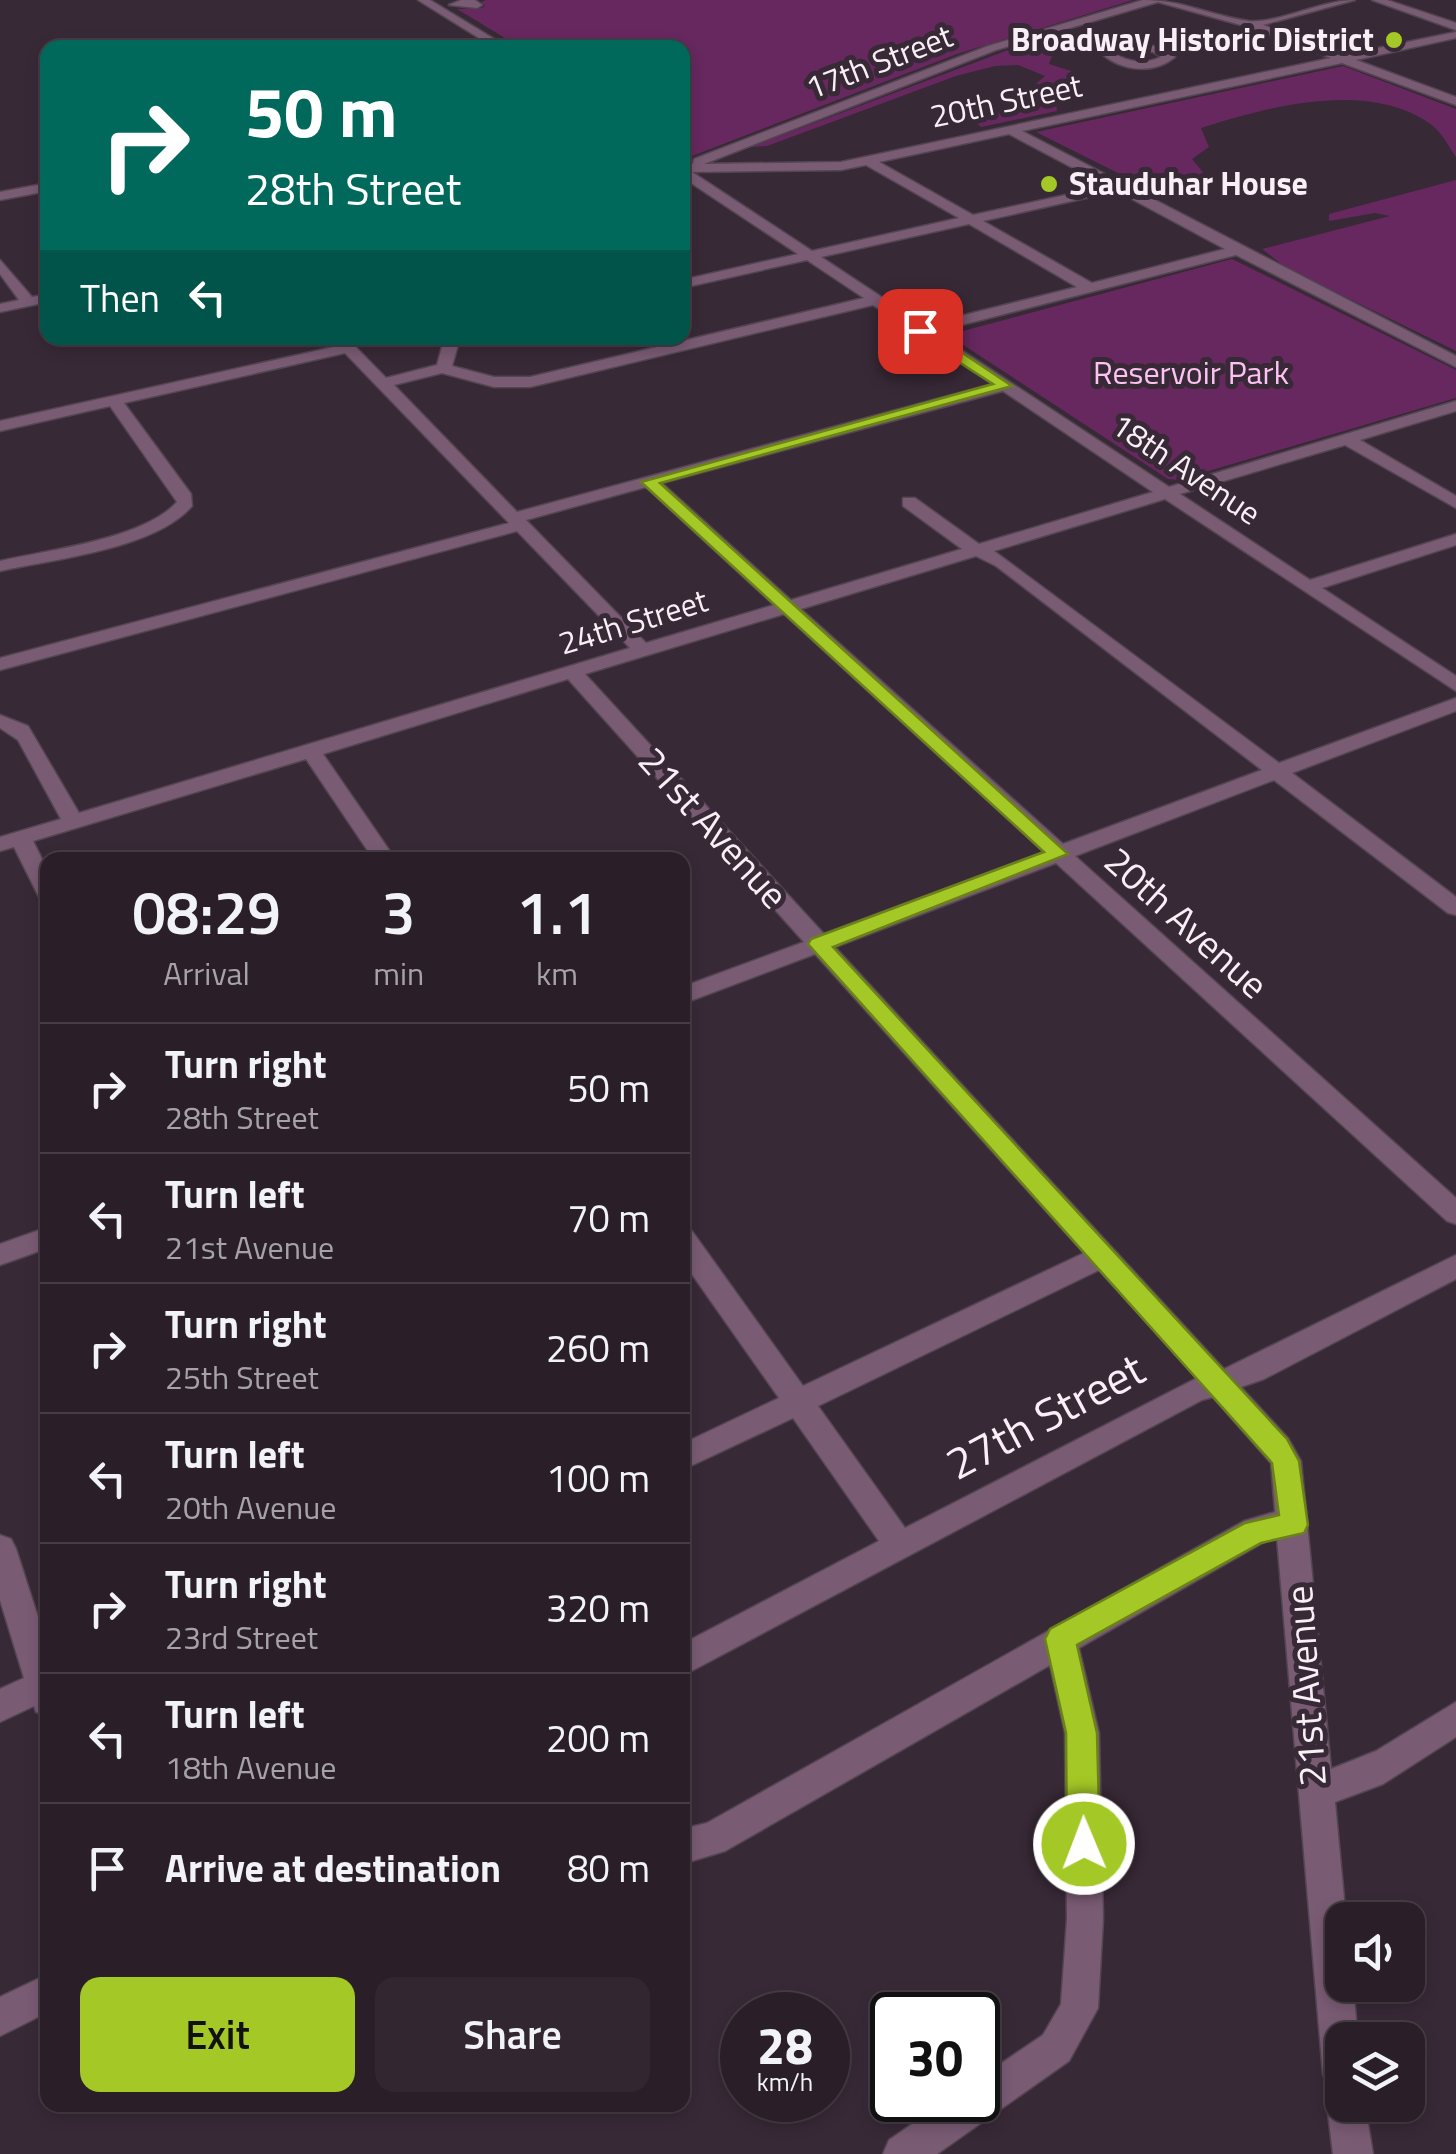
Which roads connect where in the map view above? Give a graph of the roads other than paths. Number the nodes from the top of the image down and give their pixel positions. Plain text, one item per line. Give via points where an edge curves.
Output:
1 (423, 0) edge
2 (1158, 0) edge
3 (1350, 0) edge
4 (1378, 0) edge
5 (1252, 26) junction
6 (1456, 27) edge
7 (1064, 28) junction
8 (1456, 35) edge
9 (490, 40) edge
10 (1114, 43) junction
11 (1342, 58) junction
12 (1153, 64) junction
13 (1174, 74) dead end
14 (1189, 80) dead end
15 (1205, 87) junction
16 (1456, 102) edge
17 (1009, 128) junction
18 (867, 160) junction
19 (690, 166) edge
20 (841, 166) junction
21 (690, 169) edge
22 (690, 175) edge
23 (1119, 187) junction
24 (40, 188) edge
25 (714, 192) junction
26 (0, 196) edge
27 (970, 221) junction
28 (1242, 249) junction
29 (812, 256) junction
30 (0, 264) edge
31 (690, 282) edge
32 (1090, 288) junction
33 (40, 300) edge
34 (874, 300) junction
35 (28, 302) junction
36 (0, 308) edge
37 (920, 331) junction
38 (690, 344) edge
39 (336, 345) edge
40 (346, 345) edge
41 (451, 345) edge
42 (685, 345) edge
43 (1456, 362) edge
44 (442, 368) junction
45 (384, 383) junction
46 (1004, 386) junction
47 (114, 401) junction
48 (1456, 406) edge
49 (0, 426) edge
50 (1347, 439) junction
51 (649, 482) junction
52 (1166, 492) junction
53 (908, 502) dead end
54 (1456, 503) edge
55 (517, 522) junction
56 (1456, 539) edge
57 (978, 550) junction
58 (0, 566) edge
59 (1309, 586) junction
60 (788, 607) junction
61 (643, 650) junction
62 (0, 664) edge
63 (572, 672) junction
64 (1456, 685) edge
65 (1456, 704) edge
66 (0, 721) edge
67 (310, 750) junction
68 (1278, 772) junction
69 (73, 822) junction
70 (10, 840) edge
71 (380, 852) edge
72 (1058, 854) junction
73 (40, 883) edge
74 (1456, 908) edge
75 (819, 944) junction
76 (690, 993) edge
77 (1456, 1214) edge
78 (40, 1240) edge
79 (690, 1249) edge
80 (0, 1255) edge
81 (1101, 1257) junction
82 (1456, 1266) edge
83 (1218, 1383) junction
84 (798, 1400) junction
85 (690, 1454) edge
86 (1294, 1525) junction
87 (900, 1546) junction
88 (0, 1550) edge
89 (1060, 1639) junction
90 (690, 1657) edge
91 (40, 1672) edge
92 (40, 1692) edge
93 (0, 1706) edge
94 (1456, 1718) edge
95 (1314, 1788) junction
96 (690, 1846) edge
97 (40, 1996) edge
98 (0, 2018) edge
99 (1337, 2022) edge
100 (1349, 2122) edge
101 (904, 2154) edge
102 (1354, 2154) edge

1 - 9 street
2 - 5 street
2 - 7 street, 17th Street
3 - 5 street
4 - 6 street
5 - 11 street
7 - 10 street
7 - 19 street, 17th Street via 992,48
8 - 11 street, 20th Street
10 - 12 street via 1103,49 1113,59
10 - 12 street via 1156,49 1170,58
11 - 15 street, 20th Street
11 - 16 street
12 - 13 street
14 - 15 street
15 - 17 street, 20th Street
17 - 18 street, 20th Street
17 - 23 street
18 - 20 street, 20th Street
18 - 27 street
20 - 21 street, 20th Street
20 - 25 street
22 - 25 street, 18th Avenue
23 - 27 street
23 - 28 street
24 - 26 street
25 - 29 street, 18th Avenue
27 - 29 street
27 - 32 street
28 - 32 street
28 - 43 street via 1283,277
29 - 31 street
29 - 34 street, 18th Avenue
30 - 35 street
32 - 37 street
33 - 35 street
34 - 37 street, 18th Avenue
34 - 38 street
35 - 36 street
37 - 46 street, 18th Avenue
39 - 47 street
40 - 45 street
41 - 44 street
42 - 44 street via 530,382 494,382
44 - 45 street
45 - 55 street
46 - 51 street
46 - 52 street, 18th Avenue
47 - 49 street
47 - 58 street via 182,494 186,502 178,516 159,527
48 - 50 street, 24th Street
50 - 52 street, 24th Street
50 - 54 street
51 - 55 street
51 - 60 street, 20th Avenue
52 - 57 street, 24th Street
52 - 59 street, 18th Avenue
53 - 57 street
55 - 61 street
55 - 62 street
56 - 59 street
57 - 60 street, 24th Street
57 - 68 street
59 - 64 street, 18th Avenue
60 - 61 street, 24th Street
60 - 72 street, 20th Avenue
61 - 63 street, 24th Street
63 - 67 street, 24th Street
63 - 75 street, 21st Avenue
65 - 68 street
66 - 69 street via 21,730
67 - 69 street, 24th Street
67 - 71 street
68 - 72 street
68 - 74 street
69 - 70 street, 24th Street
70 - 73 street
72 - 75 street
72 - 77 street, 20th Avenue
75 - 76 street
75 - 81 street, 21st Avenue
78 - 80 street
79 - 84 street
81 - 83 street, 21st Avenue
81 - 84 street
82 - 83 street, 27th Street via 1254,1372
83 - 86 street, 21st Avenue via 1286,1461
83 - 87 street, 27th Street
84 - 85 street
84 - 87 street
86 - 89 street via 1256,1531
86 - 95 street, 21st Avenue
87 - 90 street, 27th Street
88 - 91 street
89 - 96 street via 714,1839
89 - 101 street via 1082,1733 1079,2008 1056,2048
92 - 93 street
94 - 95 street via 1367,1776
95 - 99 street, 21st Avenue
97 - 98 street
100 - 102 street

